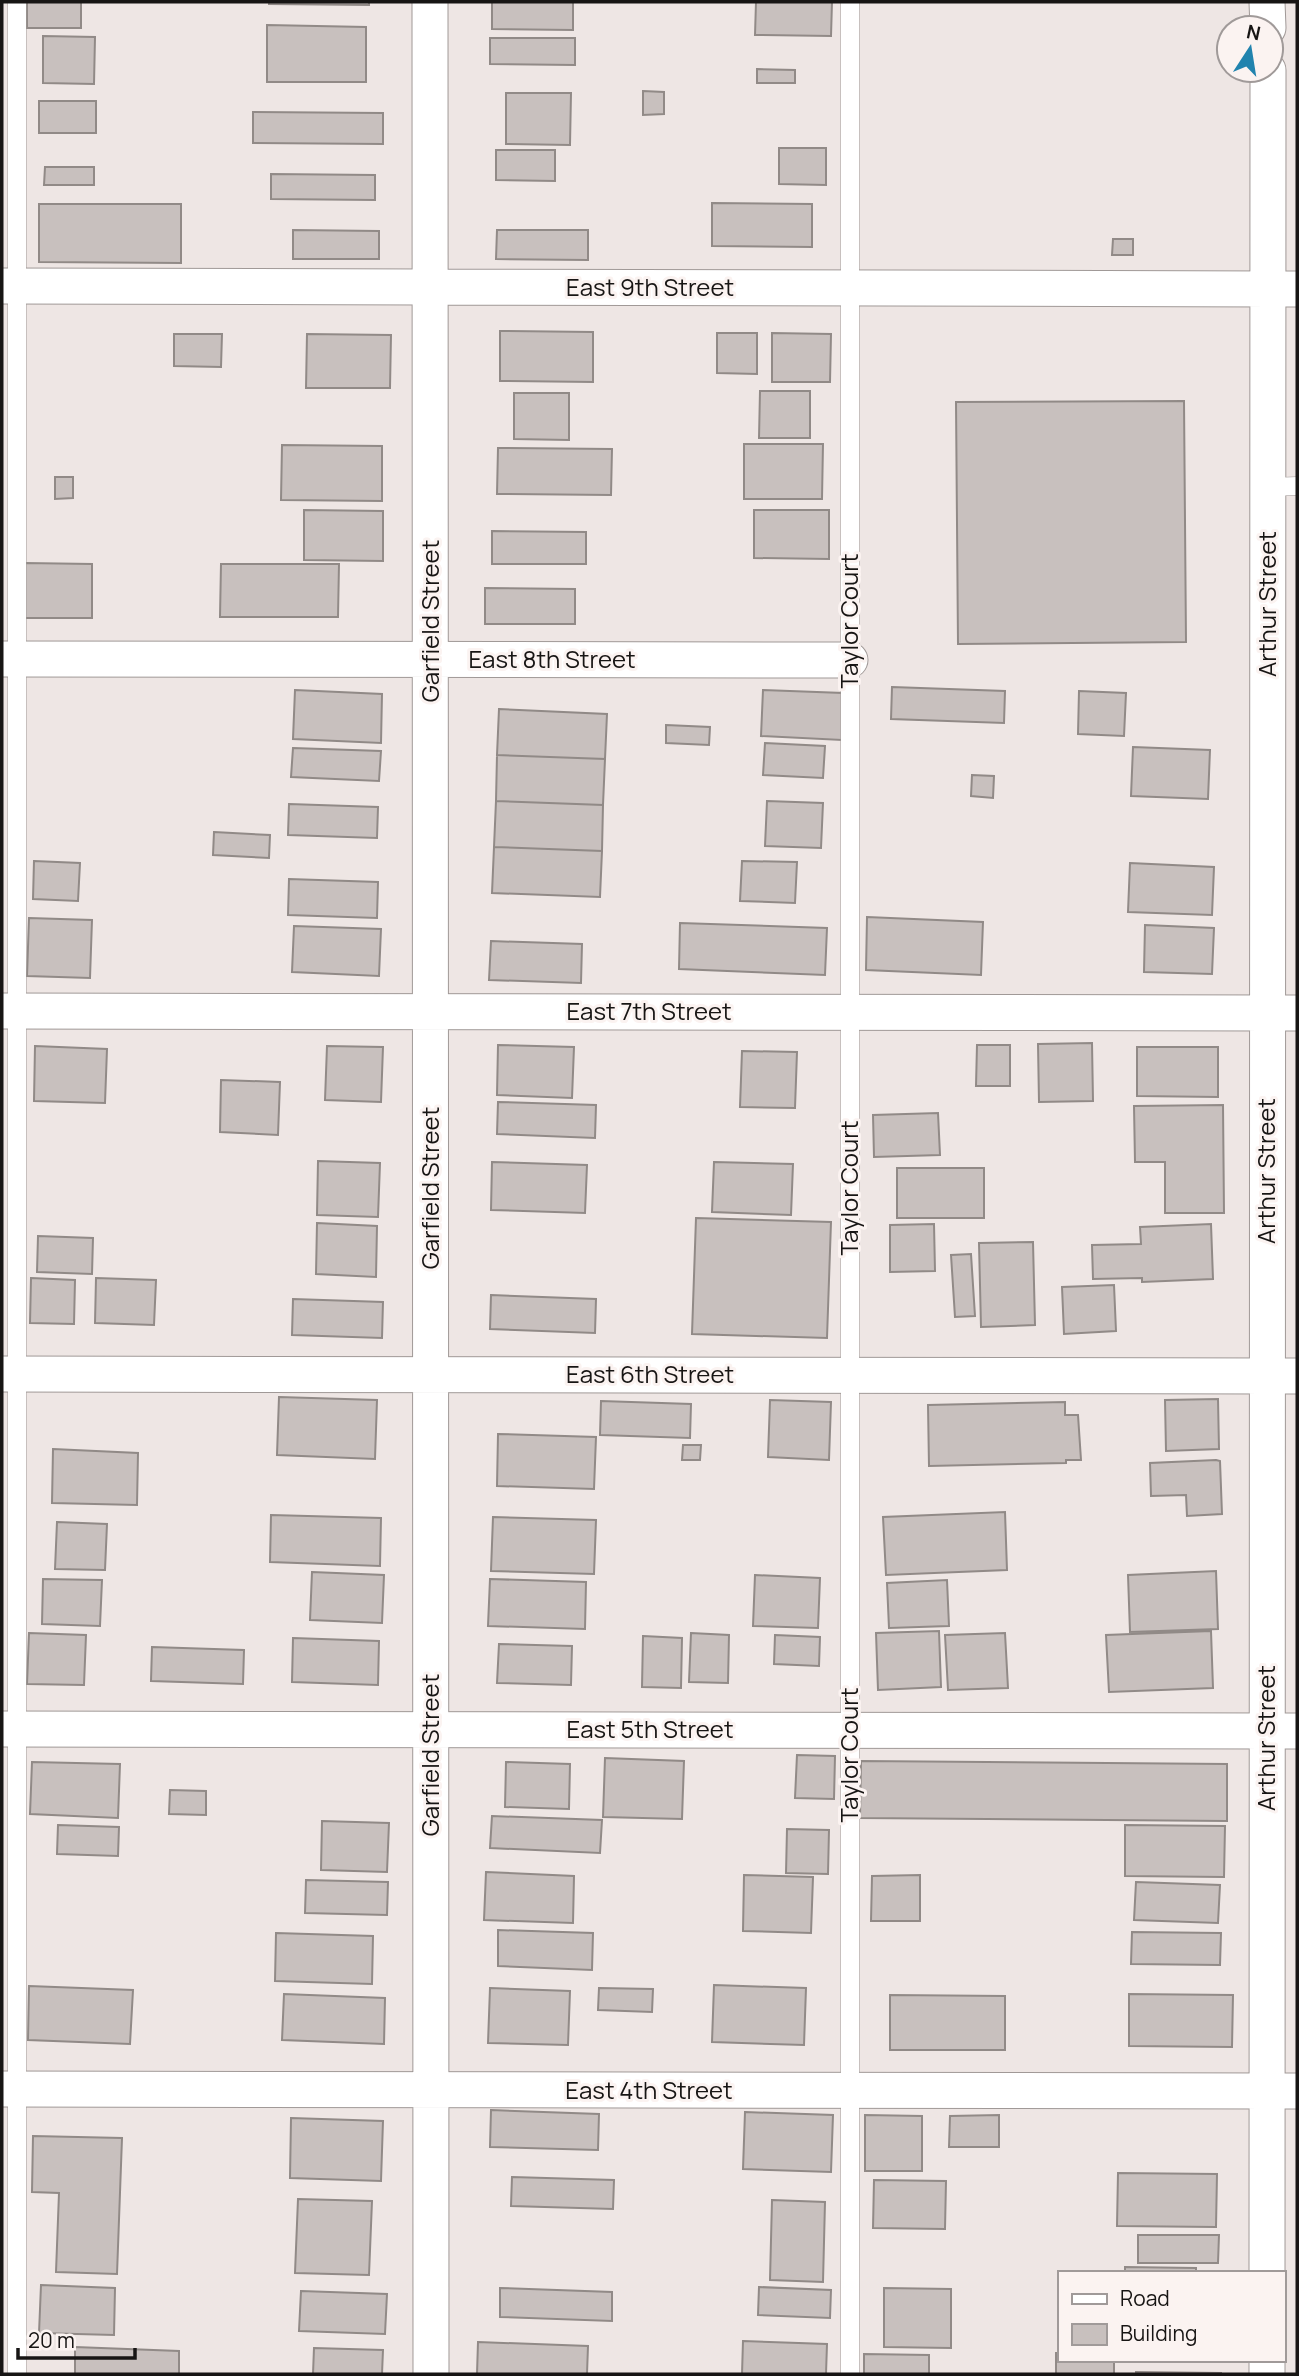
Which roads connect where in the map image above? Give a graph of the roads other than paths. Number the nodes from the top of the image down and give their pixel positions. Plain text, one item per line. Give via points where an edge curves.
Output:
1 (17, 2) edge
2 (430, 2) edge
3 (850, 2) edge
4 (1269, 84) edge
5 (9, 286) edge
6 (430, 287) junction
7 (850, 288) junction
8 (1282, 289) edge
9 (1282, 486) edge
10 (9, 659) edge
11 (431, 660) junction
12 (850, 660) junction
13 (9, 1011) edge
14 (431, 1012) junction
15 (850, 1013) junction
16 (1282, 1013) edge
17 (9, 1374) edge
18 (430, 1374) junction
19 (850, 1375) junction
20 (1282, 1376) edge
21 (9, 1729) edge
22 (431, 1729) junction
23 (850, 1730) junction
24 (1282, 1731) edge
25 (9, 2089) edge
26 (430, 2090) junction
27 (850, 2091) junction
28 (1282, 2091) edge
29 (1268, 2271) edge
30 (17, 2374) edge
31 (430, 2374) edge
32 (850, 2374) edge

1 - 5 lane
2 - 6 street, Garfield Street
3 - 7 lane, Taylor Court
4 - 8 street, Arthur Street
5 - 6 street, East 9th Street
5 - 10 lane
6 - 7 street, East 9th Street
6 - 11 street, Garfield Street
7 - 8 street, East 9th Street
7 - 12 lane, Taylor Court
8 - 9 street, Arthur Street
9 - 16 street, Arthur Street
10 - 11 street, East 8th Street
10 - 13 lane
11 - 12 street, East 8th Street
11 - 14 street, Garfield Street
12 - 15 lane, Taylor Court
13 - 14 street, East 7th Street
13 - 17 lane
14 - 15 street, East 7th Street
14 - 18 street, Garfield Street
15 - 16 street, East 7th Street
15 - 19 lane, Taylor Court
16 - 20 street, Arthur Street
17 - 18 street, East 6th Street
17 - 21 lane
18 - 19 street, East 6th Street
18 - 22 street, Garfield Street
19 - 20 street, East 6th Street
19 - 23 lane, Taylor Court
20 - 24 street, Arthur Street
21 - 22 street, East 5th Street
21 - 25 lane
22 - 23 street, East 5th Street
22 - 26 street, Garfield Street
23 - 24 street, East 5th Street
23 - 27 lane, Taylor Court
24 - 28 street, Arthur Street
25 - 26 street, East 4th Street
25 - 30 lane
26 - 27 street, East 4th Street
26 - 31 street, Garfield Street
27 - 28 street, East 4th Street
27 - 32 lane, Taylor Court
28 - 29 street, Arthur Street

